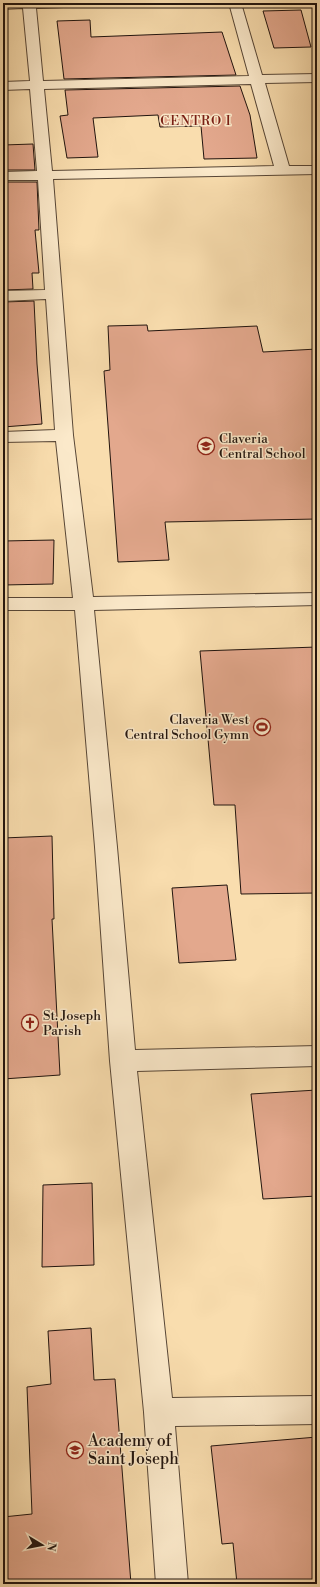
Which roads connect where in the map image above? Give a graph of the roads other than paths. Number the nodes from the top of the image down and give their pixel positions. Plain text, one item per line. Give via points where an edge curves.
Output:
1 (64, 3) edge
2 (235, 3) edge
3 (29, 4) edge
4 (3, 5) edge
5 (317, 78) edge
6 (258, 80) junction
7 (36, 85) junction
8 (3, 86) edge
9 (317, 170) edge
10 (283, 171) junction
11 (45, 175) junction
12 (3, 176) edge
13 (54, 294) junction
14 (3, 296) edge
15 (64, 436) junction
16 (3, 437) edge
17 (317, 599) edge
18 (3, 604) edge
19 (84, 604) junction
20 (317, 1056) edge
21 (123, 1061) junction
22 (317, 1410) edge
23 (159, 1412) junction
24 (172, 1584) edge

1 - 3 street
2 - 6 street
3 - 4 street
3 - 7 street
5 - 6 street
6 - 7 street
6 - 10 street
7 - 8 street
7 - 11 street
9 - 10 street
10 - 11 street
11 - 12 street
11 - 13 street
13 - 14 street
13 - 15 street
15 - 16 street
15 - 19 street
17 - 19 street
18 - 19 street
19 - 21 street
20 - 21 street
21 - 23 street
22 - 23 street
23 - 24 street

